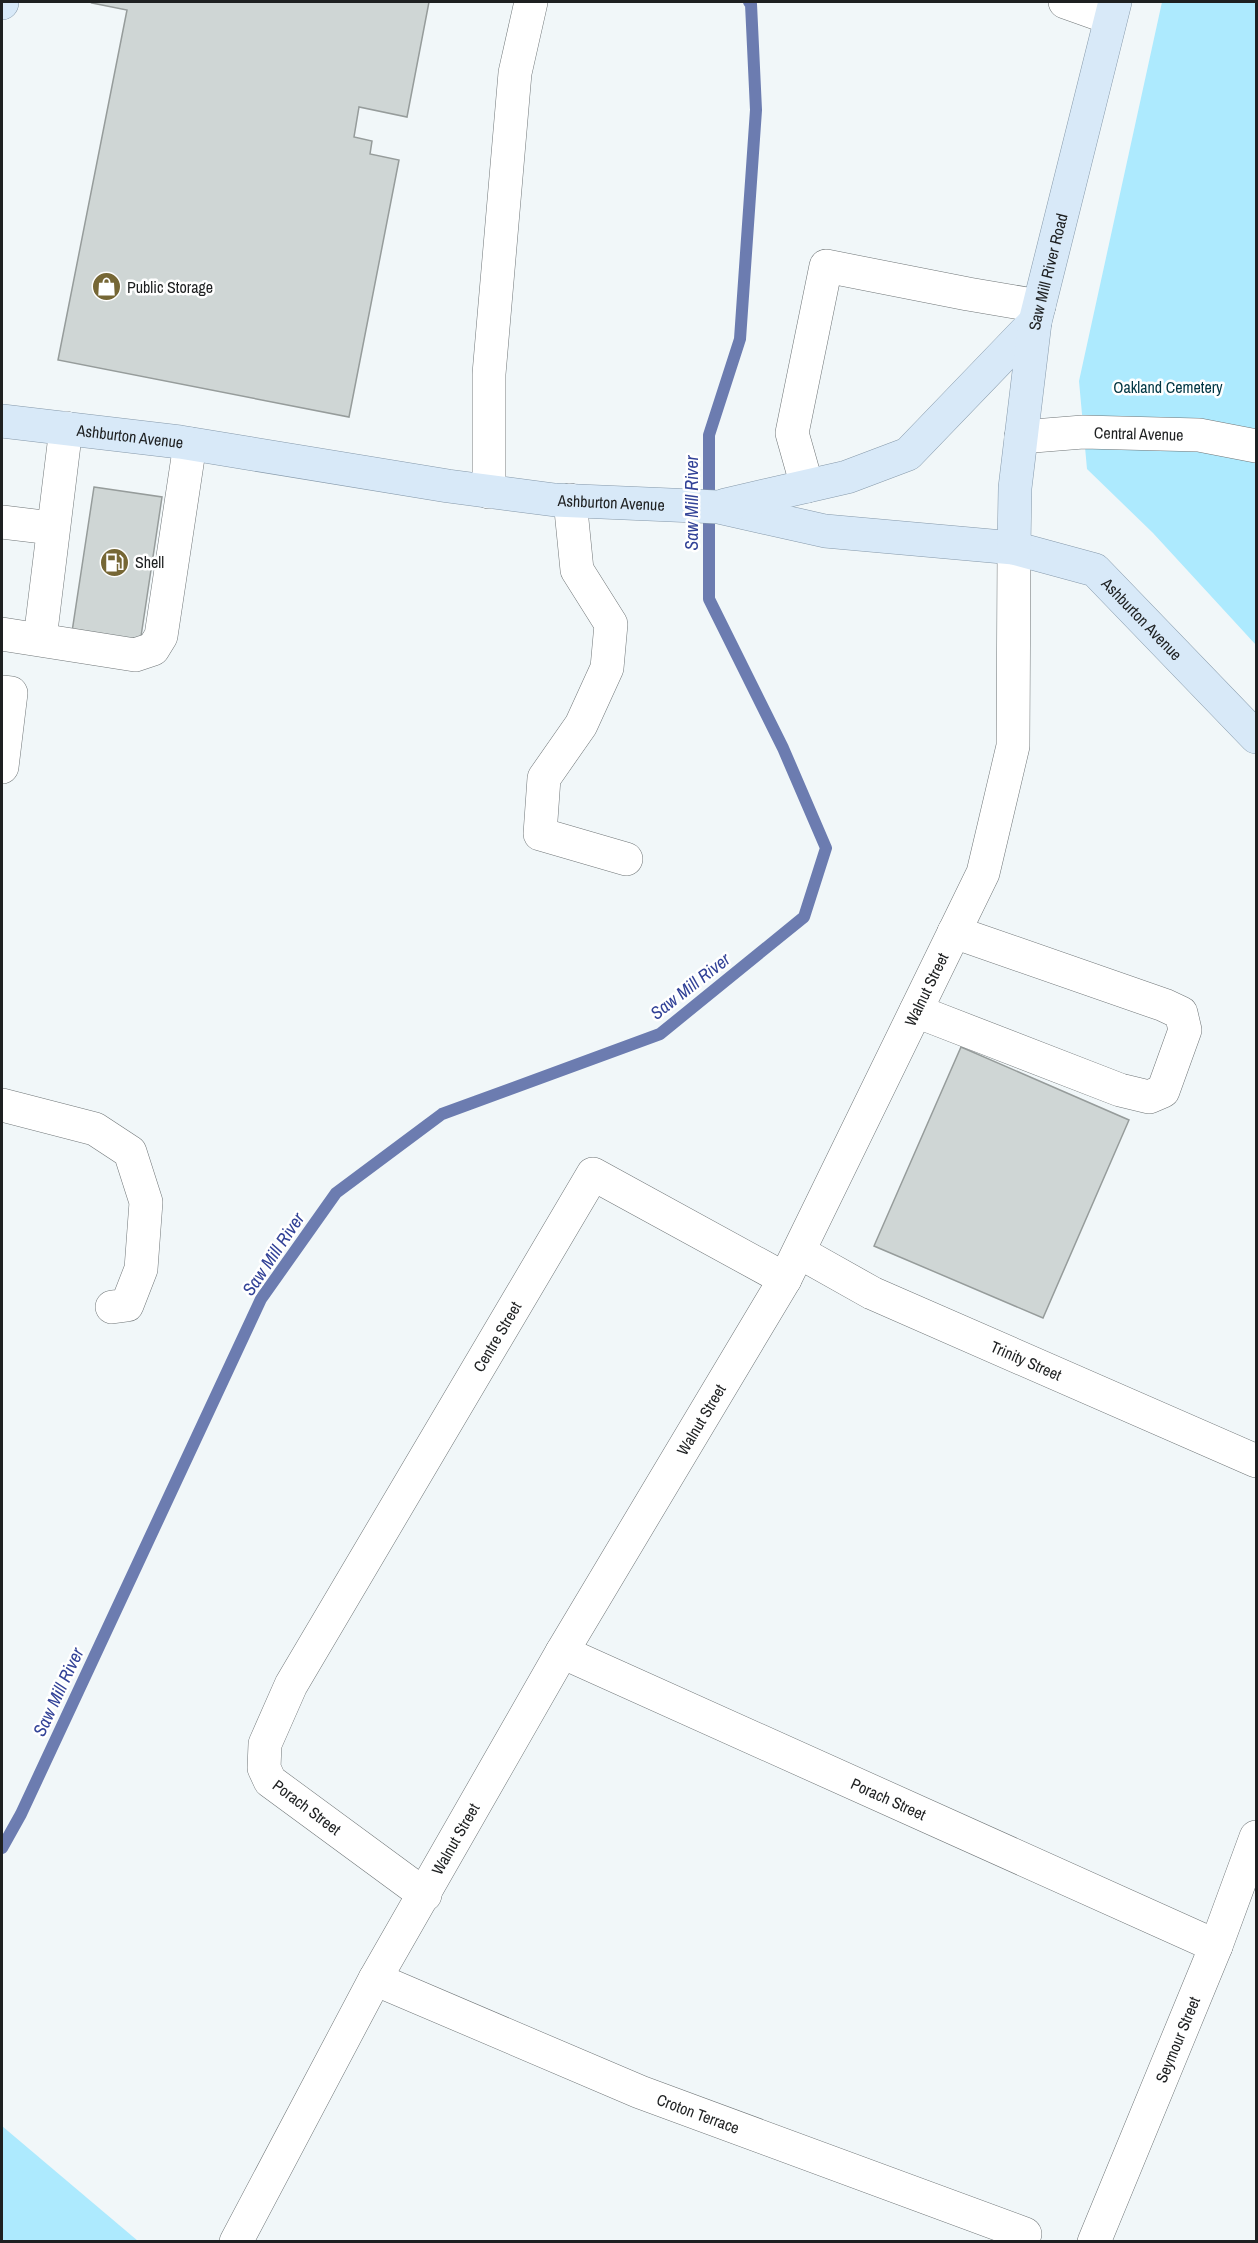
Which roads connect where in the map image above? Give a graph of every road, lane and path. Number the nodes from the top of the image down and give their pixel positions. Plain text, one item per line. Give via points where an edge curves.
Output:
1 (531, 2) edge
2 (1065, 2) edge
3 (1112, 10) edge
4 (1037, 314) junction
5 (2, 421) edge
6 (66, 428) junction
7 (1021, 436) junction
8 (190, 444) junction
9 (1257, 446) edge
10 (807, 486) junction
11 (489, 492) junction
12 (570, 500) junction
13 (718, 507) junction
14 (2, 522) edge
15 (52, 528) junction
16 (1014, 548) junction
17 (2, 634) edge
18 (40, 639) junction
19 (2, 692) edge
20 (1257, 737) edge
21 (2, 767) edge
22 (626, 859) dead end
23 (954, 932) junction
24 (916, 1011) junction
25 (2, 1105) edge
26 (792, 1265) junction
27 (112, 1307) dead end
28 (1257, 1461) edge
29 (562, 1652) junction
30 (291, 1685) joint
31 (1257, 1837) edge
32 (425, 1895) junction
33 (1216, 1946) junction
34 (375, 1979) junction
35 (1025, 2234) dead end
36 (236, 2241) edge
37 (1094, 2241) edge

1 - 11 street via 516,73 489,374
2 - 3 street
3 - 4 main road, Saw Mill River Road
4 - 7 main road, Saw Mill River Road
4 - 10 main road via 908,454 847,477
4 - 10 street via 968,294 826,266 792,433
5 - 6 main road, Ashburton Avenue
6 - 8 main road, Ashburton Avenue
6 - 15 street
7 - 9 street, Central Avenue via 1083,432 1199,435
7 - 16 main road, Saw Mill River Road
8 - 11 main road, Ashburton Avenue
8 - 18 street via 161,636 153,649 135,655
10 - 13 main road
11 - 12 main road, Ashburton Avenue
12 - 13 main road, Ashburton Avenue
12 - 22 street via 577,570 611,624 607,668 581,725 544,778 540,834
13 - 16 main road, Ashburton Avenue via 825,531
14 - 15 street
15 - 18 street
16 - 20 main road, Ashburton Avenue via 1095,570
16 - 23 street, Walnut Street via 1013,746 983,873
17 - 18 street
19 - 21 street via 11,693
23 - 24 street, Walnut Street
23 - 24 street via 1181,1013 1185,1030 1163,1091 1149,1097 1120,1090
24 - 26 street, Walnut Street
25 - 27 street via 95,1129 130,1152 146,1202 141,1269 127,1305
26 - 28 street, Trinity Street via 872,1293
26 - 29 street, Walnut Street
26 - 30 street, Centre Street via 593,1174
29 - 32 street, Walnut Street
29 - 33 street, Porach Street
30 - 32 street, Porach Street via 265,1744 264,1768 270,1781
31 - 33 street, Seymour Street
32 - 34 street, Walnut Street
33 - 37 street, Seymour Street
34 - 35 street, Croton Terrace via 640,2092
34 - 36 street, Walnut Street

